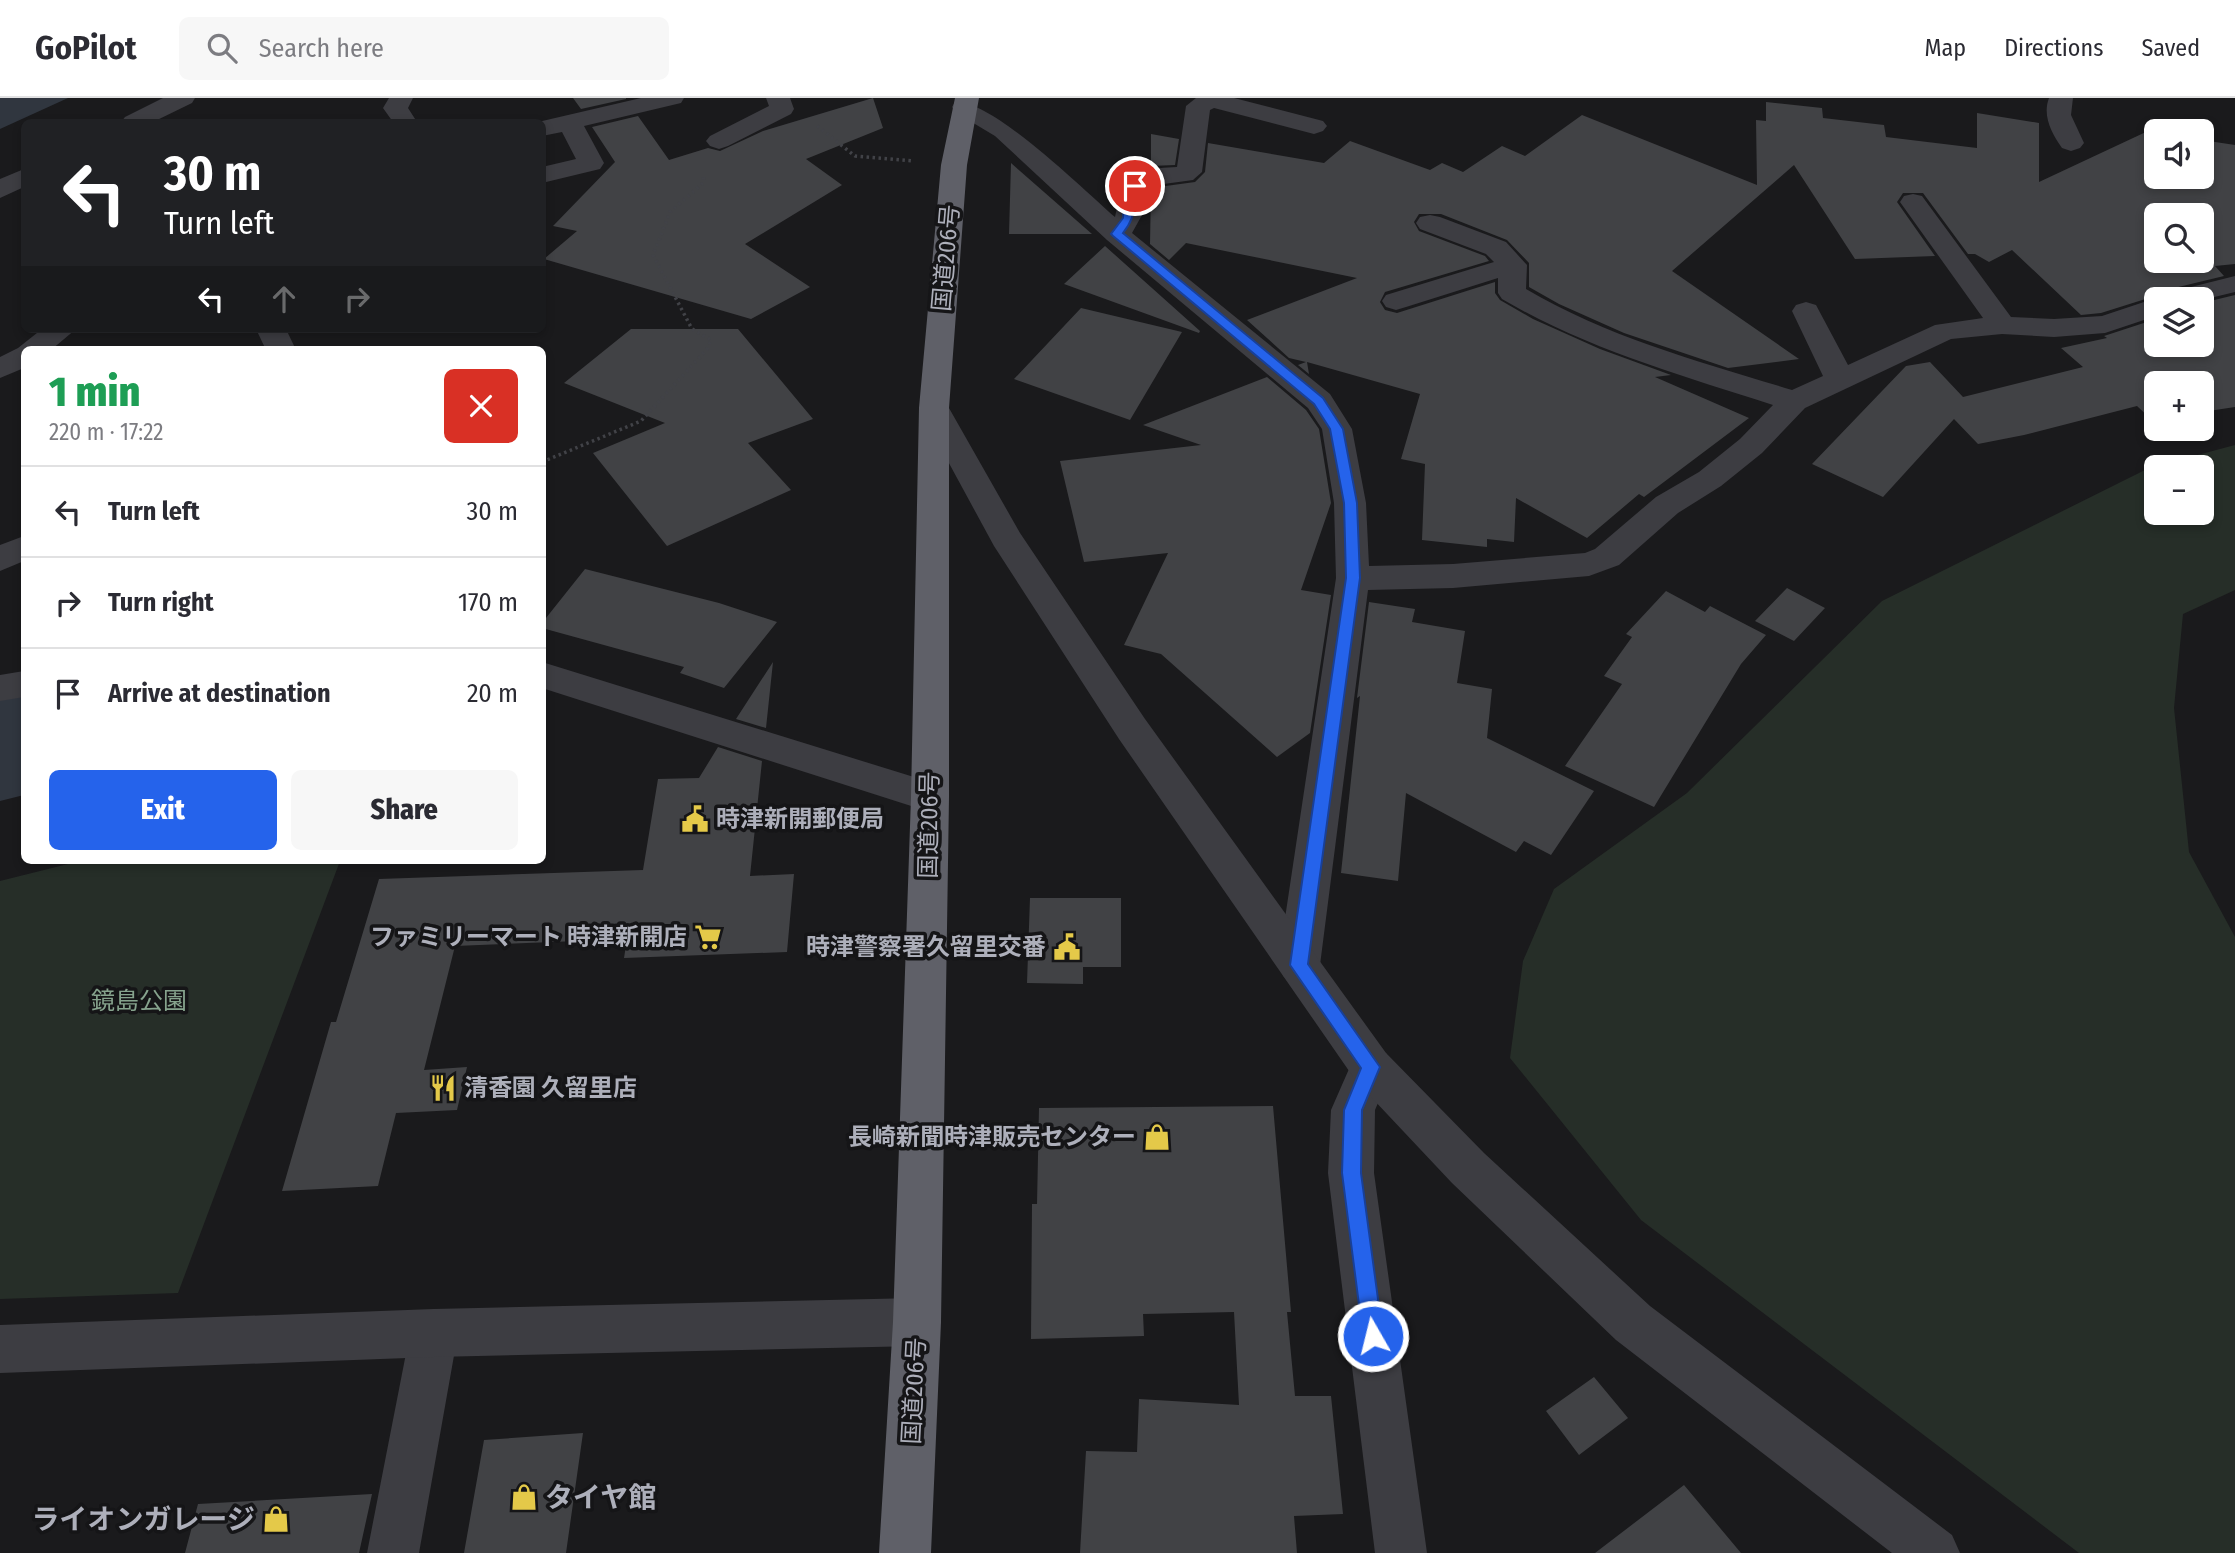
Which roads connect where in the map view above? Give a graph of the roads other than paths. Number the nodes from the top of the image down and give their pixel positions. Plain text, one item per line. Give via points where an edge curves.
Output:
1 (183, 98) edge
2 (401, 98) edge
3 (672, 98) edge
4 (2061, 98) edge
5 (965, 102) edge
6 (780, 104) edge
7 (140, 119) edge
8 (403, 119) edge
9 (570, 123) junction
10 (1314, 126) dead end
11 (546, 128) edge
12 (719, 141) road end
13 (2071, 142) dead end
14 (546, 175) edge
15 (21, 179) edge
16 (0, 190) edge
17 (1913, 202) dead end
18 (1430, 223) dead end
19 (1117, 234) junction
20 (1513, 265) junction
21 (2235, 284) edge
22 (2214, 288) edge
23 (1396, 301) dead end
24 (1806, 311) dead end
25 (2144, 311) edge
26 (2002, 325) junction
27 (55, 333) edge
28 (38, 346) edge
29 (21, 358) edge
30 (0, 369) edge
31 (1840, 379) junction
32 (1794, 401) junction
33 (934, 408) junction
34 (21, 548) edge
35 (0, 559) edge
36 (1353, 578) junction
37 (546, 676) edge
38 (21, 684) edge
39 (0, 688) edge
40 (930, 797) junction
41 (1299, 965) junction
42 (1371, 1067) junction
43 (917, 1322) junction
44 (434, 1333) junction
45 (0, 1349) edge
46 (393, 1553) edge
47 (905, 1553) edge
48 (1401, 1553) edge
49 (1934, 1553) edge

1 - 7 street
2 - 8 street via 395,108
3 - 9 street
4 - 13 street via 2058,116
5 - 19 street via 1004,131
5 - 33 highway, 国道206号 via 954,165
6 - 12 street
9 - 11 street
9 - 14 street via 596,170
10 - 19 street via 1212,100 1198,106 1189,172 1140,180 1129,197 1128,219
15 - 16 street
17 - 26 street
18 - 20 street via 1496,248
19 - 36 street via 1319,401 1337,429 1350,503
20 - 23 street
20 - 32 street via 1512,293 1536,309 1604,338
21 - 22 street
24 - 31 street
25 - 26 street via 2105,324 2054,328
26 - 31 street via 1945,331
27 - 28 street
29 - 30 street
31 - 32 street
32 - 36 street via 1751,446 1667,505 1607,557 1589,564 1453,576
33 - 40 highway, 国道206号
33 - 41 street via 1006,538 1132,729
34 - 35 street
36 - 41 street
37 - 40 street
38 - 39 street
40 - 43 highway, 国道206号
41 - 42 street
42 - 48 street via 1353,1110 1352,1173
42 - 49 street via 1468,1168 1633,1322
43 - 44 street
43 - 47 highway, 国道206号
44 - 45 street
44 - 46 street

